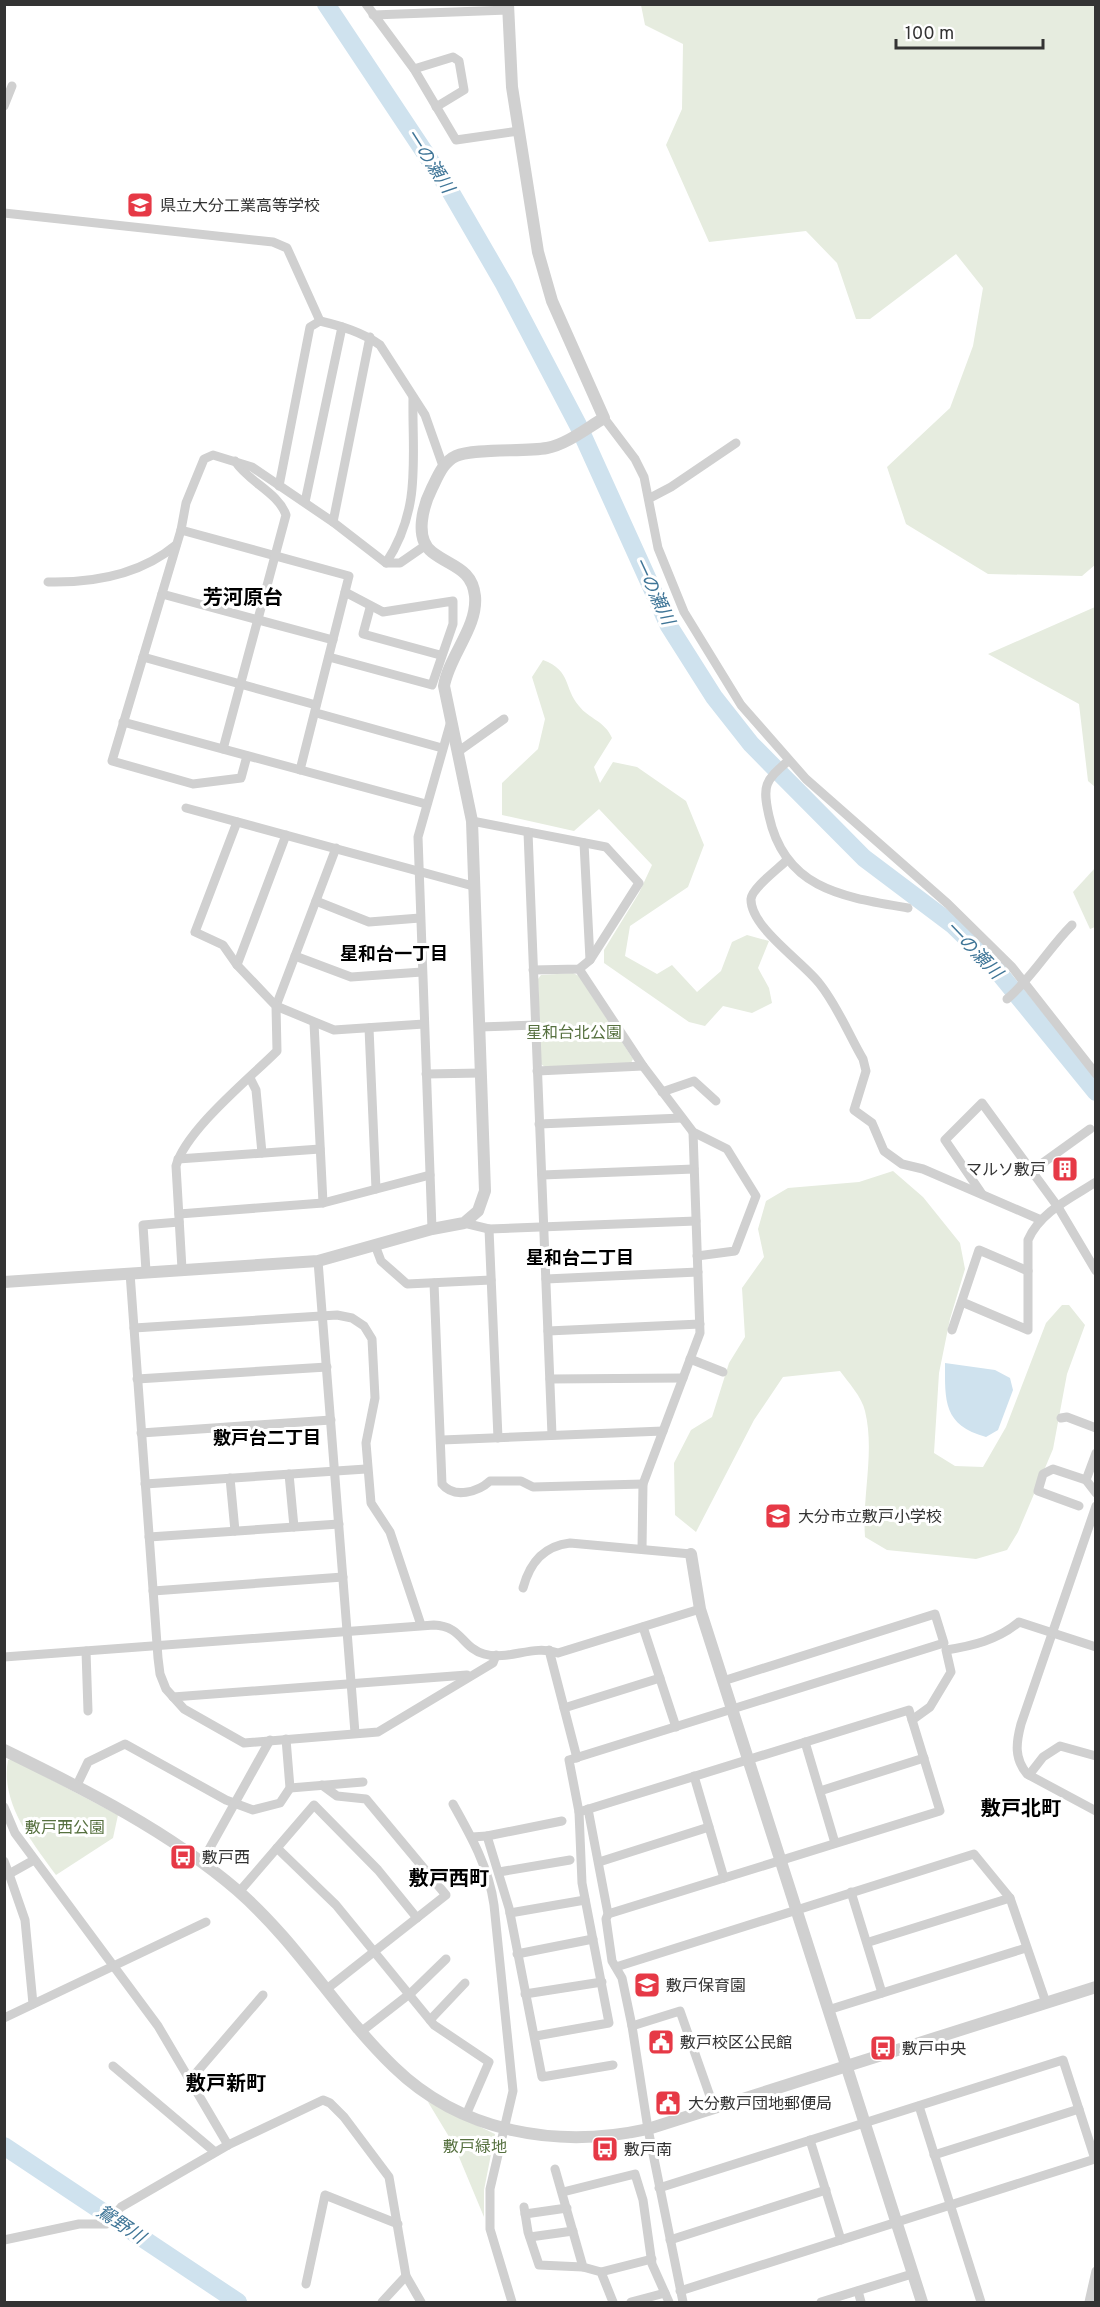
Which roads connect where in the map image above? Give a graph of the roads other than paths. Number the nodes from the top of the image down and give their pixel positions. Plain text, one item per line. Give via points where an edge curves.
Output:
1 (366, 4) edge
2 (508, 7) edge
3 (373, 15) junction
4 (414, 69) junction
5 (12, 86) dead end
6 (4, 106) edge
7 (436, 107) junction
8 (519, 131) junction
9 (4, 213) edge
10 (320, 321) junction
11 (342, 327) junction
12 (370, 337) junction
13 (413, 395) junction
14 (600, 421) junction
15 (736, 443) dead end
16 (235, 461) junction
17 (443, 466) junction
18 (279, 486) junction
19 (650, 498) junction
20 (304, 502) junction
21 (333, 522) junction
22 (181, 530) junction
23 (176, 545) junction
24 (426, 545) junction
25 (275, 556) junction
26 (386, 563) junction
27 (48, 582) dead end
28 (345, 592) junction
29 (162, 594) junction
30 (370, 608) junction
31 (258, 619) junction
32 (333, 639) junction
33 (440, 655) junction
34 (142, 657) junction
35 (328, 657) junction
36 (445, 682) junction
37 (240, 684) junction
38 (432, 685) junction
39 (318, 710) junction
40 (504, 720) dead end
41 (450, 721) junction
42 (123, 722) junction
43 (442, 748) junction
44 (223, 749) junction
45 (459, 751) junction
46 (247, 756) junction
47 (785, 763) junction
48 (300, 770) junction
49 (426, 804) junction
50 (186, 808) dead end
51 (472, 821) junction
52 (237, 822) junction
53 (528, 832) junction
54 (286, 835) junction
55 (584, 843) junction
56 (336, 848) junction
57 (788, 860) junction
58 (418, 871) junction
59 (473, 885) junction
60 (316, 901) junction
61 (908, 908) dead end
62 (420, 918) junction
63 (1072, 925) dead end
64 (295, 956) junction
65 (590, 960) junction
66 (237, 964) junction
67 (579, 969) junction
68 (533, 970) junction
69 (422, 972) junction
70 (1024, 985) junction
71 (1008, 997) dead end
72 (276, 1006) junction
73 (314, 1023) junction
74 (424, 1024) junction
75 (535, 1025) junction
76 (479, 1027) junction
77 (369, 1028) junction
78 (643, 1066) junction
79 (537, 1071) junction
80 (426, 1074) junction
81 (481, 1074) junction
82 (1095, 1074) edge
83 (250, 1078) junction
84 (662, 1092) junction
85 (716, 1101) dead end
86 (682, 1118) junction
87 (539, 1124) junction
88 (1090, 1130) dead end
89 (693, 1132) junction
90 (320, 1149) junction
91 (262, 1153) junction
92 (178, 1159) junction
93 (694, 1169) junction
94 (1033, 1170) junction
95 (430, 1175) junction
96 (542, 1175) junction
97 (1095, 1182) edge
98 (376, 1189) junction
99 (982, 1195) junction
100 (323, 1203) junction
101 (1058, 1207) junction
102 (179, 1218) junction
103 (1041, 1220) junction
104 (696, 1221) junction
105 (464, 1223) junction
106 (544, 1227) junction
107 (432, 1229) junction
108 (489, 1229) junction
109 (375, 1245) junction
110 (698, 1256) junction
111 (318, 1261) junction
112 (182, 1269) junction
113 (146, 1271) junction
114 (1028, 1271) junction
115 (1095, 1271) edge
116 (698, 1272) junction
117 (130, 1273) junction
118 (546, 1279) junction
119 (491, 1280) junction
120 (4, 1282) edge
121 (434, 1283) junction
122 (962, 1302) junction
123 (323, 1315) junction
124 (700, 1324) junction
125 (134, 1328) junction
126 (548, 1330) junction
127 (952, 1330) dead end
128 (690, 1359) junction
129 (327, 1367) junction
130 (723, 1372) dead end
131 (683, 1378) junction
132 (137, 1379) junction
133 (550, 1379) junction
134 (1061, 1418) dead end
135 (331, 1420) junction
136 (1095, 1428) edge
137 (663, 1431) junction
138 (141, 1433) junction
139 (552, 1435) junction
140 (498, 1438) junction
141 (442, 1440) junction
142 (1095, 1453) edge
143 (366, 1469) junction
144 (335, 1471) junction
145 (289, 1474) junction
146 (230, 1478) junction
147 (1086, 1480) junction
148 (145, 1484) junction
149 (643, 1484) junction
150 (1095, 1493) edge
151 (1079, 1506) dead end
152 (1095, 1506) edge
153 (339, 1524) junction
154 (294, 1527) junction
155 (235, 1531) junction
156 (149, 1537) junction
157 (642, 1550) junction
158 (691, 1554) joint
159 (343, 1577) junction
160 (523, 1588) dead end
161 (153, 1591) junction
162 (700, 1609) junction
163 (421, 1625) junction
164 (643, 1627) junction
165 (347, 1631) junction
166 (1052, 1632) junction
167 (157, 1645) junction
168 (1095, 1647) edge
169 (549, 1650) junction
170 (86, 1651) junction
171 (496, 1655) junction
172 (4, 1657) edge
173 (469, 1675) junction
174 (660, 1678) junction
175 (723, 1681) junction
176 (351, 1683) junction
177 (173, 1697) junction
178 (564, 1707) junction
179 (732, 1709) junction
180 (87, 1711) dead end
181 (912, 1720) junction
182 (676, 1727) junction
183 (355, 1733) junction
184 (286, 1739) junction
185 (270, 1740) junction
186 (805, 1742) junction
187 (4, 1750) edge
188 (1095, 1756) edge
189 (577, 1758) junction
190 (924, 1758) junction
191 (748, 1759) junction
192 (1029, 1775) junction
193 (694, 1776) junction
194 (363, 1782) dead end
195 (76, 1785) junction
196 (322, 1785) junction
197 (290, 1788) junction
198 (820, 1791) junction
199 (236, 1801) junction
200 (453, 1804) dead end
201 (4, 1807) edge
202 (584, 1810) junction
203 (1095, 1811) edge
204 (562, 1821) dead end
205 (709, 1827) junction
206 (487, 1836) junction
207 (472, 1837) junction
208 (835, 1843) junction
209 (277, 1848) junction
210 (34, 1860) junction
211 (570, 1860) dead end
212 (780, 1860) junction
213 (4, 1861) edge
214 (202, 1862) junction
215 (599, 1862) junction
216 (499, 1872) junction
217 (7, 1874) edge
218 (724, 1878) junction
219 (239, 1892) junction
220 (851, 1892) junction
221 (1010, 1898) junction
222 (585, 1900) junction
223 (796, 1910) junction
224 (510, 1913) junction
225 (608, 1914) junction
226 (417, 1918) junction
227 (206, 1922) dead end
228 (593, 1940) junction
229 (869, 1942) junction
230 (1026, 1948) junction
231 (376, 1951) junction
232 (518, 1954) junction
233 (446, 1959) dead end
234 (114, 1966) junction
235 (616, 1966) junction
236 (602, 1982) junction
237 (465, 1983) dead end
238 (1095, 1987) edge
239 (328, 1988) junction
240 (408, 1993) junction
241 (882, 1993) junction
242 (525, 1994) junction
243 (263, 1995) dead end
244 (1044, 1997) dead end
245 (33, 2004) junction
246 (828, 2010) junction
247 (4, 2018) edge
248 (430, 2020) junction
249 (633, 2026) junction
250 (362, 2031) junction
251 (536, 2036) junction
252 (613, 2065) dead end
253 (113, 2066) dead end
254 (846, 2067) junction
255 (190, 2080) junction
256 (711, 2099) dead end
257 (919, 2106) junction
258 (1079, 2109) junction
259 (466, 2115) junction
260 (864, 2123) junction
261 (506, 2129) junction
262 (648, 2129) junction
263 (810, 2140) junction
264 (228, 2145) junction
265 (215, 2152) junction
266 (934, 2155) junction
267 (555, 2169) dead end
268 (659, 2188) junction
269 (826, 2190) junction
270 (563, 2193) junction
271 (950, 2205) junction
272 (567, 2208) junction
273 (896, 2223) junction
274 (398, 2224) junction
275 (573, 2231) junction
276 (530, 2237) junction
277 (4, 2240) edge
278 (670, 2240) junction
279 (841, 2240) junction
280 (652, 2259) junction
281 (583, 2267) junction
282 (1095, 2271) edge
283 (601, 2272) junction
284 (912, 2274) junction
285 (406, 2276) junction
286 (1094, 2282) edge
287 (306, 2284) dead end
288 (680, 2291) junction
289 (858, 2291) junction
290 (667, 2298) edge
291 (382, 2302) edge
292 (422, 2302) edge
293 (512, 2302) edge
294 (613, 2302) edge
295 (631, 2302) edge
296 (683, 2302) edge
297 (821, 2302) edge
298 (861, 2302) edge
299 (922, 2302) edge
300 (981, 2302) edge
301 (1089, 2302) edge

1 - 3 street
2 - 3 street
2 - 8 street via 512,87
3 - 4 street
4 - 7 street
4 - 7 street via 453,57 459,61 464,90
5 - 6 street
7 - 8 street via 456,140
8 - 14 street via 538,252 552,301
9 - 10 street via 273,242 287,248
10 - 11 street
10 - 18 street via 310,327
11 - 12 street
11 - 20 street
12 - 13 street via 380,345
12 - 21 street
13 - 17 street
13 - 26 street via 416,462 410,502 400,541
14 - 17 street via 549,447 457,456
14 - 19 street via 635,459
15 - 19 street
16 - 18 street via 252,466
16 - 22 street via 213,455 204,459 186,503
16 - 25 street via 242,472 283,505 286,515
17 - 24 street via 427,498 421,526
18 - 20 street
19 - 47 street via 658,548 684,612 741,705
20 - 21 street
21 - 26 street
22 - 23 street
22 - 25 street
23 - 27 street via 160,559 105,579
23 - 29 street
24 - 26 street via 400,563
24 - 36 street via 431,552 459,566 470,578 475,597 472,617
25 - 28 street via 350,576
25 - 31 street
28 - 30 street
28 - 32 street
29 - 31 street
29 - 34 street
30 - 33 street via 363,634
30 - 33 street via 392,612 453,601 453,624
31 - 32 street
31 - 37 street
32 - 35 street
33 - 38 street
34 - 37 street
34 - 42 street
35 - 38 street
35 - 39 street
36 - 38 street
36 - 41 street
37 - 39 street
37 - 44 street
39 - 43 street
39 - 48 street
40 - 45 street
41 - 43 street
41 - 45 street
42 - 44 street
42 - 46 street via 111,761 193,784 241,778
43 - 49 street
44 - 46 street
45 - 51 street
46 - 48 street
47 - 57 street via 769,777 766,796 772,829
47 - 70 street via 971,926
48 - 49 street
49 - 58 street via 418,837
50 - 52 street
51 - 53 street
51 - 59 street
52 - 54 street
52 - 66 street via 195,932 223,945
53 - 55 street
53 - 68 street
54 - 56 street
54 - 66 street
55 - 65 street
55 - 65 street via 606,847 639,884
56 - 58 street
56 - 60 street
57 - 61 street via 801,875 820,887
57 - 99 street via 754,889 752,908 764,927 820,984 863,1059 866,1071 854,1110 872,1123 884,1151 893,1158
58 - 59 street
58 - 62 street
59 - 76 street
60 - 62 street via 369,922
60 - 64 street
62 - 69 street
63 - 70 street
64 - 69 street via 351,977
64 - 72 street
65 - 67 street
66 - 72 street
67 - 68 street
67 - 78 street
68 - 75 street
69 - 74 street
70 - 71 street
70 - 82 street
72 - 73 street
72 - 83 street via 277,1051
73 - 77 street via 334,1030
73 - 90 street
74 - 77 street
74 - 80 street
75 - 76 street
75 - 79 street
76 - 81 street
77 - 98 street
78 - 79 street
78 - 84 street
79 - 87 street
80 - 81 street
80 - 95 street
81 - 105 street via 486,1191 478,1211
83 - 91 street via 256,1090
83 - 92 street via 192,1136
84 - 85 street via 694,1081
84 - 86 street
86 - 87 street
86 - 89 street
87 - 96 street
88 - 94 street
89 - 93 street
89 - 110 street via 727,1149 756,1196 735,1251
90 - 91 street
90 - 100 street
91 - 92 street
92 - 102 street
93 - 96 street
93 - 104 street
94 - 99 street via 982,1102 945,1140
94 - 101 street
95 - 98 street
95 - 107 street
96 - 106 street
97 - 101 street
98 - 100 street
99 - 103 street
100 - 102 street
101 - 103 street
101 - 115 street
102 - 112 street
102 - 113 street via 142,1225
103 - 114 street via 1028,1240
104 - 106 street
104 - 110 street
105 - 107 street
105 - 108 street
106 - 108 street
106 - 118 street
107 - 109 street
108 - 119 street
109 - 111 street
109 - 121 street via 381,1261 407,1284
110 - 116 street
111 - 112 street
111 - 123 street
112 - 113 street
113 - 117 street
114 - 122 street via 979,1250
114 - 122 street via 1028,1330
116 - 118 street
116 - 124 street
117 - 120 street
117 - 125 street
118 - 126 street
119 - 121 street
119 - 140 street
121 - 141 street
122 - 127 street
123 - 125 street
123 - 129 street
123 - 143 street via 352,1318 364,1326 372,1339 375,1398 367,1431
124 - 126 street
124 - 128 street
125 - 132 street
126 - 133 street
128 - 130 street
128 - 131 street
129 - 132 street
129 - 135 street
131 - 133 street
131 - 137 street
132 - 138 street
133 - 139 street
134 - 136 street
135 - 138 street
135 - 144 street
137 - 139 street
137 - 149 street
138 - 148 street
139 - 140 street
140 - 141 street
141 - 149 street via 442,1484 456,1492 480,1490 490,1481 521,1481 533,1487
142 - 147 street
143 - 144 street
143 - 163 street via 371,1503 390,1532
144 - 145 street
144 - 153 street
145 - 146 street
145 - 154 street
146 - 148 street
146 - 155 street
147 - 150 street
147 - 151 street via 1053,1469 1043,1474 1038,1491
148 - 156 street
149 - 157 street
152 - 166 street
153 - 154 street
153 - 159 street
154 - 155 street
155 - 156 street
156 - 161 street
157 - 158 street
157 - 160 street via 555,1545 533,1564
158 - 162 street
159 - 161 street
159 - 165 street
161 - 167 street
162 - 164 street
162 - 175 street
163 - 165 street
163 - 171 street via 445,1625 461,1634 475,1650
164 - 169 street via 558,1653
164 - 174 street
165 - 167 street
165 - 176 street
166 - 168 street
166 - 181 street via 1018,1622 1008,1632 946,1650 951,1672 930,1707
166 - 192 street via 1017,1741 1021,1766
167 - 170 street
167 - 177 street via 160,1674
169 - 171 street
169 - 178 street
170 - 172 street
170 - 180 street
171 - 173 street via 493,1663
173 - 176 street
173 - 183 street via 378,1732
174 - 178 street
174 - 182 street
175 - 179 street
175 - 179 street via 935,1614 944,1643
176 - 177 street
176 - 183 street
177 - 185 street via 184,1709 244,1743
178 - 189 street
179 - 182 street
179 - 191 street
181 - 186 street via 909,1710
181 - 190 street
182 - 189 street
183 - 184 street
184 - 185 street
184 - 197 street
185 - 199 street
186 - 191 street
186 - 198 street
187 - 195 street
188 - 192 street via 1059,1746 1043,1757
189 - 202 street via 569,1760
190 - 198 street
190 - 208 street via 940,1811
191 - 193 street
191 - 212 street
192 - 203 street
193 - 202 street
193 - 205 street
194 - 196 street
195 - 199 street via 88,1762 125,1744 226,1800
195 - 214 street via 128,1813
196 - 197 street
196 - 226 street via 337,1796 366,1799 446,1895
197 - 199 street via 280,1803 253,1810
198 - 208 street
199 - 214 street
200 - 207 street
201 - 210 street via 15,1833
202 - 215 street
202 - 222 street
204 - 206 street
205 - 215 street
205 - 218 street
206 - 207 street
206 - 216 street
207 - 261 street via 491,1885 494,1905 513,2071
208 - 212 street
209 - 219 street
209 - 226 street via 314,1805 378,1870
209 - 231 street via 336,1905
210 - 217 street
210 - 234 street
211 - 216 street
212 - 218 street
212 - 223 street
213 - 217 street
214 - 219 street
215 - 225 street
216 - 224 street
217 - 245 street via 25,1920
218 - 225 street
219 - 239 street
220 - 221 street via 974,1854
220 - 223 street
220 - 229 street
221 - 229 street
221 - 230 street
222 - 224 street
222 - 228 street
223 - 235 street
223 - 246 street
224 - 232 street
225 - 235 street via 610,1951
226 - 231 street
227 - 234 street
228 - 232 street
228 - 236 street
229 - 241 street
230 - 241 street
230 - 244 street
231 - 239 street
231 - 240 street
232 - 242 street
233 - 240 street
234 - 245 street
234 - 255 street via 158,2026
235 - 249 street
236 - 242 street
236 - 251 street via 609,2023
237 - 248 street
238 - 254 street
239 - 250 street
240 - 248 street
240 - 250 street
241 - 246 street
242 - 251 street
243 - 255 street
245 - 247 street
246 - 254 street
248 - 259 street via 489,2062
249 - 256 street via 680,2011
249 - 262 street
250 - 259 street via 406,2078 429,2096
251 - 252 street via 542,2077
253 - 265 street
254 - 260 street
254 - 262 street
255 - 264 street
257 - 258 street via 1063,2060
257 - 260 street
257 - 266 street
258 - 266 street
258 - 271 street via 1095,2159
259 - 261 street
260 - 263 street
260 - 273 street
261 - 262 street via 548,2138 580,2139
261 - 293 street via 489,2207 494,2249
262 - 268 street
263 - 268 street
263 - 269 street
264 - 265 street
264 - 274 street via 313,2103 330,2103 389,2177
265 - 277 street via 121,2207 107,2224 79,2224
266 - 271 street
267 - 270 street
268 - 278 street
269 - 278 street
269 - 279 street
270 - 272 street
270 - 280 street via 635,2174
271 - 273 street
271 - 300 street
272 - 275 street
272 - 276 street via 524,2210
273 - 279 street
273 - 284 street
274 - 285 street
274 - 287 street via 325,2195
275 - 276 street
275 - 281 street
276 - 281 street via 539,2265
278 - 288 street
279 - 288 street
280 - 283 street
280 - 290 street
281 - 283 street
282 - 286 street
283 - 294 street
284 - 289 street
284 - 299 street
285 - 291 street
285 - 292 street
286 - 301 street
288 - 296 street
289 - 297 street
289 - 298 street
290 - 295 street

